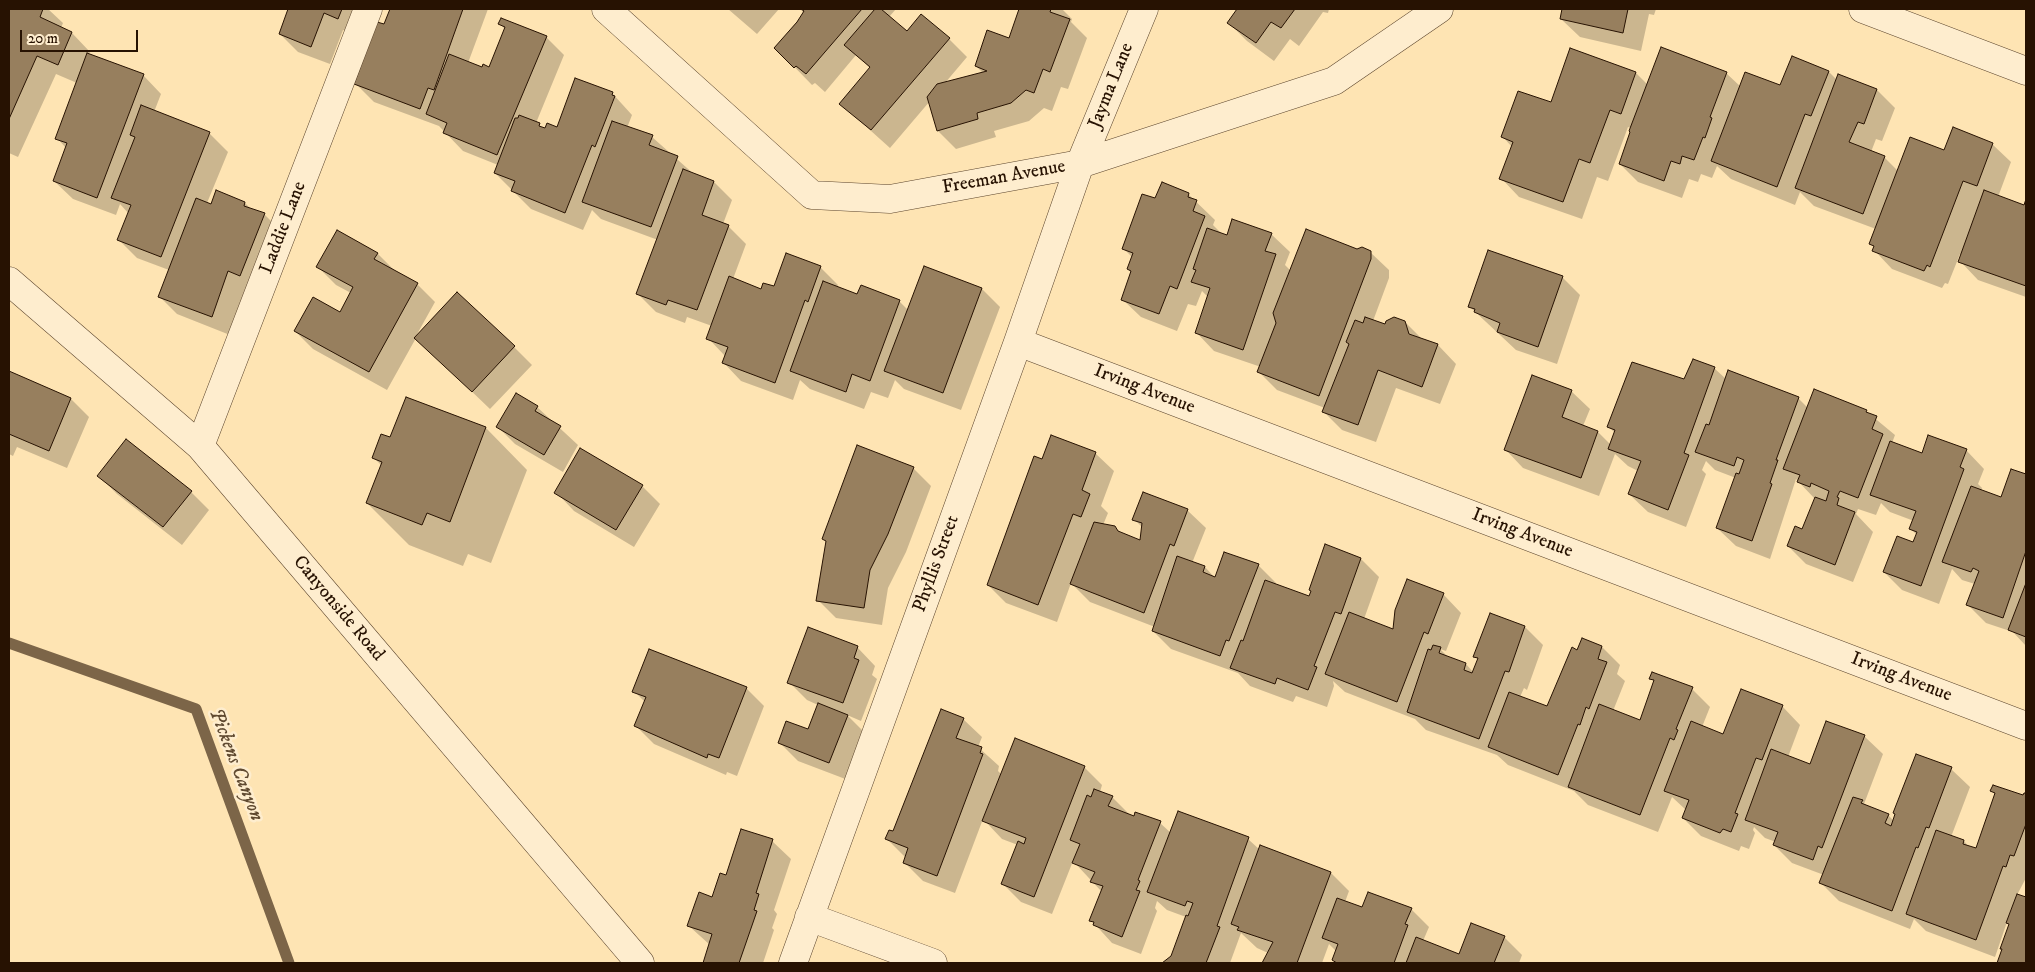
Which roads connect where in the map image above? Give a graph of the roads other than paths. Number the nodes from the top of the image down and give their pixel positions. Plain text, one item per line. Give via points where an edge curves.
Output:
1 (368, 9) edge
2 (606, 9) edge
3 (1144, 9) edge
4 (1440, 9) edge
5 (1863, 9) edge
6 (2026, 71) edge
7 (1080, 164) junction
8 (9, 281) edge
9 (1018, 342) junction
10 (200, 446) junction
11 (2026, 726) edge
12 (808, 917) junction
13 (640, 963) edge
14 (793, 963) edge
15 (933, 963) edge

1 - 10 street, Laddie Lane
2 - 7 street, Freeman Avenue via 812,194 890,199
3 - 7 street, Jayma Lane
4 - 7 street, Freeman Avenue via 1334,81
5 - 6 street
7 - 9 street, Phyllis Street
8 - 10 street, Canyonside Road
9 - 11 street, Irving Avenue
9 - 12 street, Phyllis Street
10 - 13 street, Canyonside Road
12 - 14 street, Phyllis Street
12 - 15 street

